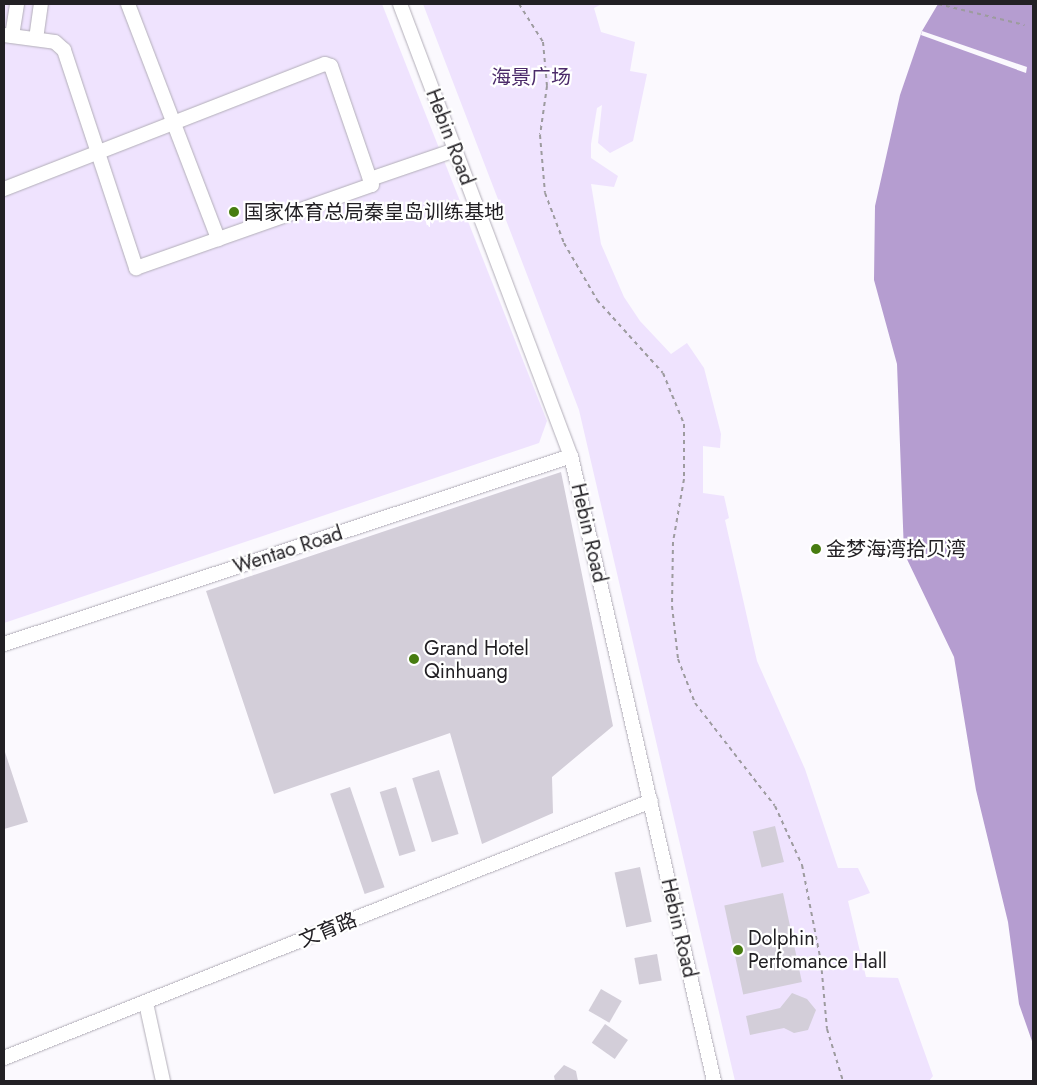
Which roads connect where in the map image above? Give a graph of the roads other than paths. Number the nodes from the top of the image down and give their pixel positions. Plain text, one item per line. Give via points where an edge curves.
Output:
1 (17, 4) edge
2 (41, 4) edge
3 (128, 4) edge
4 (400, 4) edge
5 (8, 35) edge
6 (36, 40) junction
7 (174, 121) junction
8 (97, 149) junction
9 (455, 150) junction
10 (370, 179) junction
11 (4, 189) edge
12 (218, 239) junction
13 (571, 456) junction
14 (4, 644) edge
15 (651, 801) junction
16 (146, 1003) junction
17 (4, 1058) edge
18 (163, 1081) edge
19 (714, 1081) edge

1 - 5 street
2 - 6 street
3 - 7 street
4 - 9 street, Hebin Road
5 - 6 street
6 - 8 street via 55,42 64,50
7 - 8 street
7 - 10 street via 326,64 331,66
7 - 12 street
8 - 11 street
8 - 12 street via 136,268
9 - 10 street
9 - 13 street, Hebin Road
10 - 12 street via 372,185
13 - 14 street, Wentao Road
13 - 15 street, Hebin Road
15 - 16 street, 文育路
15 - 19 street, Hebin Road
16 - 17 street, 文育路
16 - 18 street

